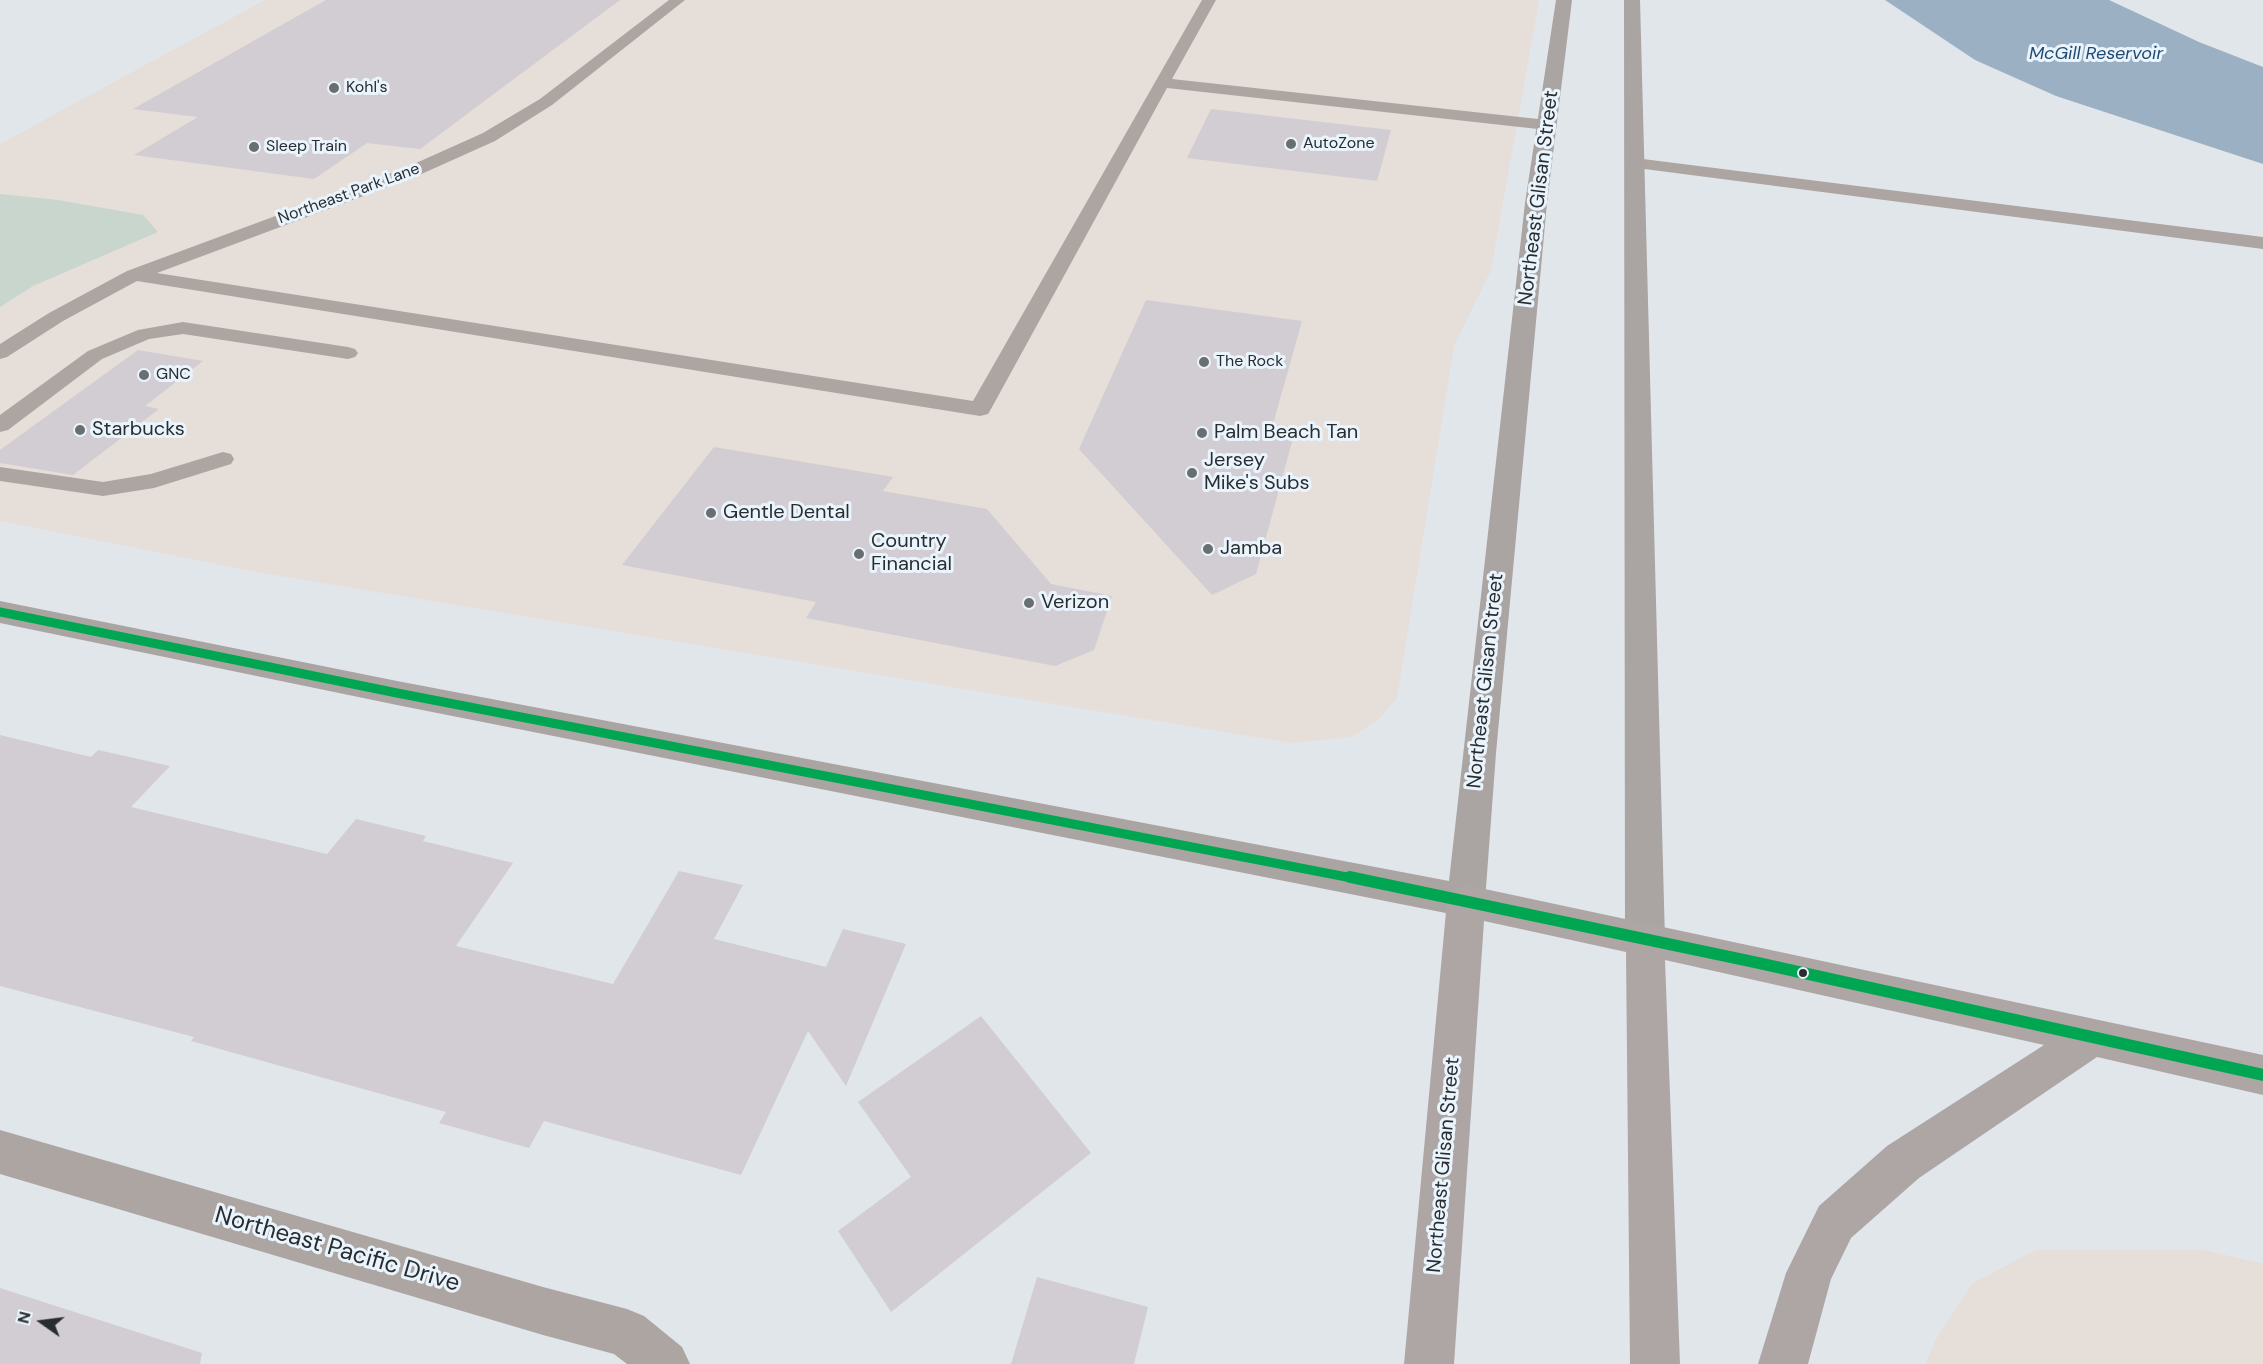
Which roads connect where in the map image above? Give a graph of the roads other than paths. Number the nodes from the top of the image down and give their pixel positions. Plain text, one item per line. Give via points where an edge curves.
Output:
1 (678, 0) edge
2 (1209, 0) edge
3 (1564, 0) edge
4 (1632, 0) edge
5 (1164, 82) junction
6 (1547, 125) junction
7 (1635, 163) junction
8 (2263, 243) edge
9 (134, 276) junction
10 (0, 353) edge
11 (348, 353) dead end
12 (0, 425) edge
13 (223, 459) dead end
14 (0, 474) edge
15 (0, 612) edge
16 (1466, 901) junction
17 (1645, 940) junction
18 (2092, 1037) junction
19 (2263, 1075) edge
20 (0, 1152) edge
21 (665, 1364) edge
22 (1429, 1364) edge
23 (1654, 1364) edge
24 (1783, 1364) edge

1 - 9 lane, Northeast Park Lane via 546,102 489,137 411,172
2 - 5 lane
3 - 6 main road, Northeast Glisan Street
4 - 7 main road
5 - 6 lane
5 - 9 lane via 980,409
6 - 16 main road, Northeast Glisan Street via 1520,351
7 - 8 lane
7 - 17 main road
9 - 10 lane, Northeast Park Lane via 56,316
11 - 12 lane via 183,328 145,334 95,355
13 - 14 lane via 154,481 103,489
15 - 16 main road
16 - 17 main road
16 - 22 main road, Northeast Glisan Street
17 - 18 main road
17 - 23 main road
18 - 19 main road
18 - 24 main road via 1903,1162 1835,1222 1809,1273
20 - 21 street, Northeast Pacific Drive via 627,1333

